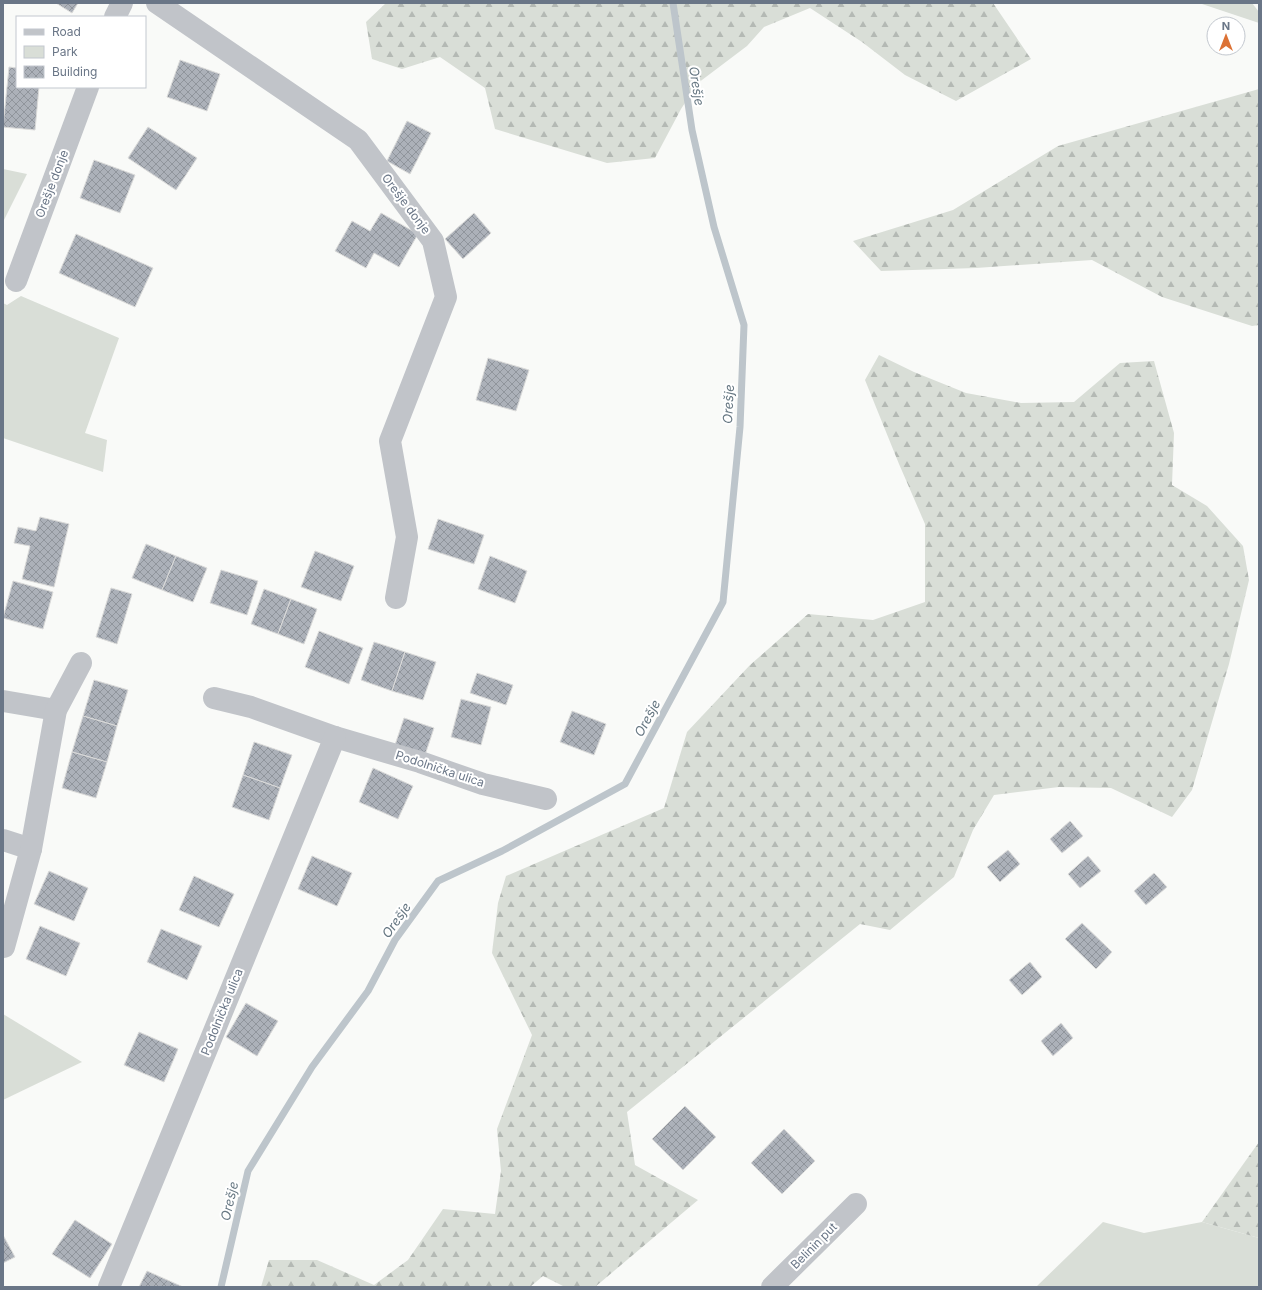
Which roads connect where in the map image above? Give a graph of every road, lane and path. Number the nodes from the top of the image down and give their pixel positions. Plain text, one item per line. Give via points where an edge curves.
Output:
1 (122, 3) edge
2 (157, 3) edge
3 (116, 16) edge
4 (88, 88) edge
5 (16, 281) dead end
6 (396, 598) dead end
7 (81, 663) dead end
8 (214, 698) dead end
9 (3, 700) edge
10 (56, 710) junction
11 (335, 737) junction
12 (546, 799) dead end
13 (3, 840) edge
14 (31, 849) junction
15 (4, 947) dead end
16 (856, 1204) dead end
17 (109, 1287) edge
18 (772, 1287) edge

1 - 3 street
2 - 6 street, Orešje donje via 358,140 433,241 446,297 390,441 407,537
4 - 5 street, Orešje donje
7 - 10 street
8 - 11 street, Podolnička ulica via 251,707
9 - 10 street
10 - 14 street
11 - 12 street, Podolnička ulica via 483,784
11 - 17 street, Podolnička ulica
13 - 14 street
14 - 15 street
16 - 18 street, Belinin put

